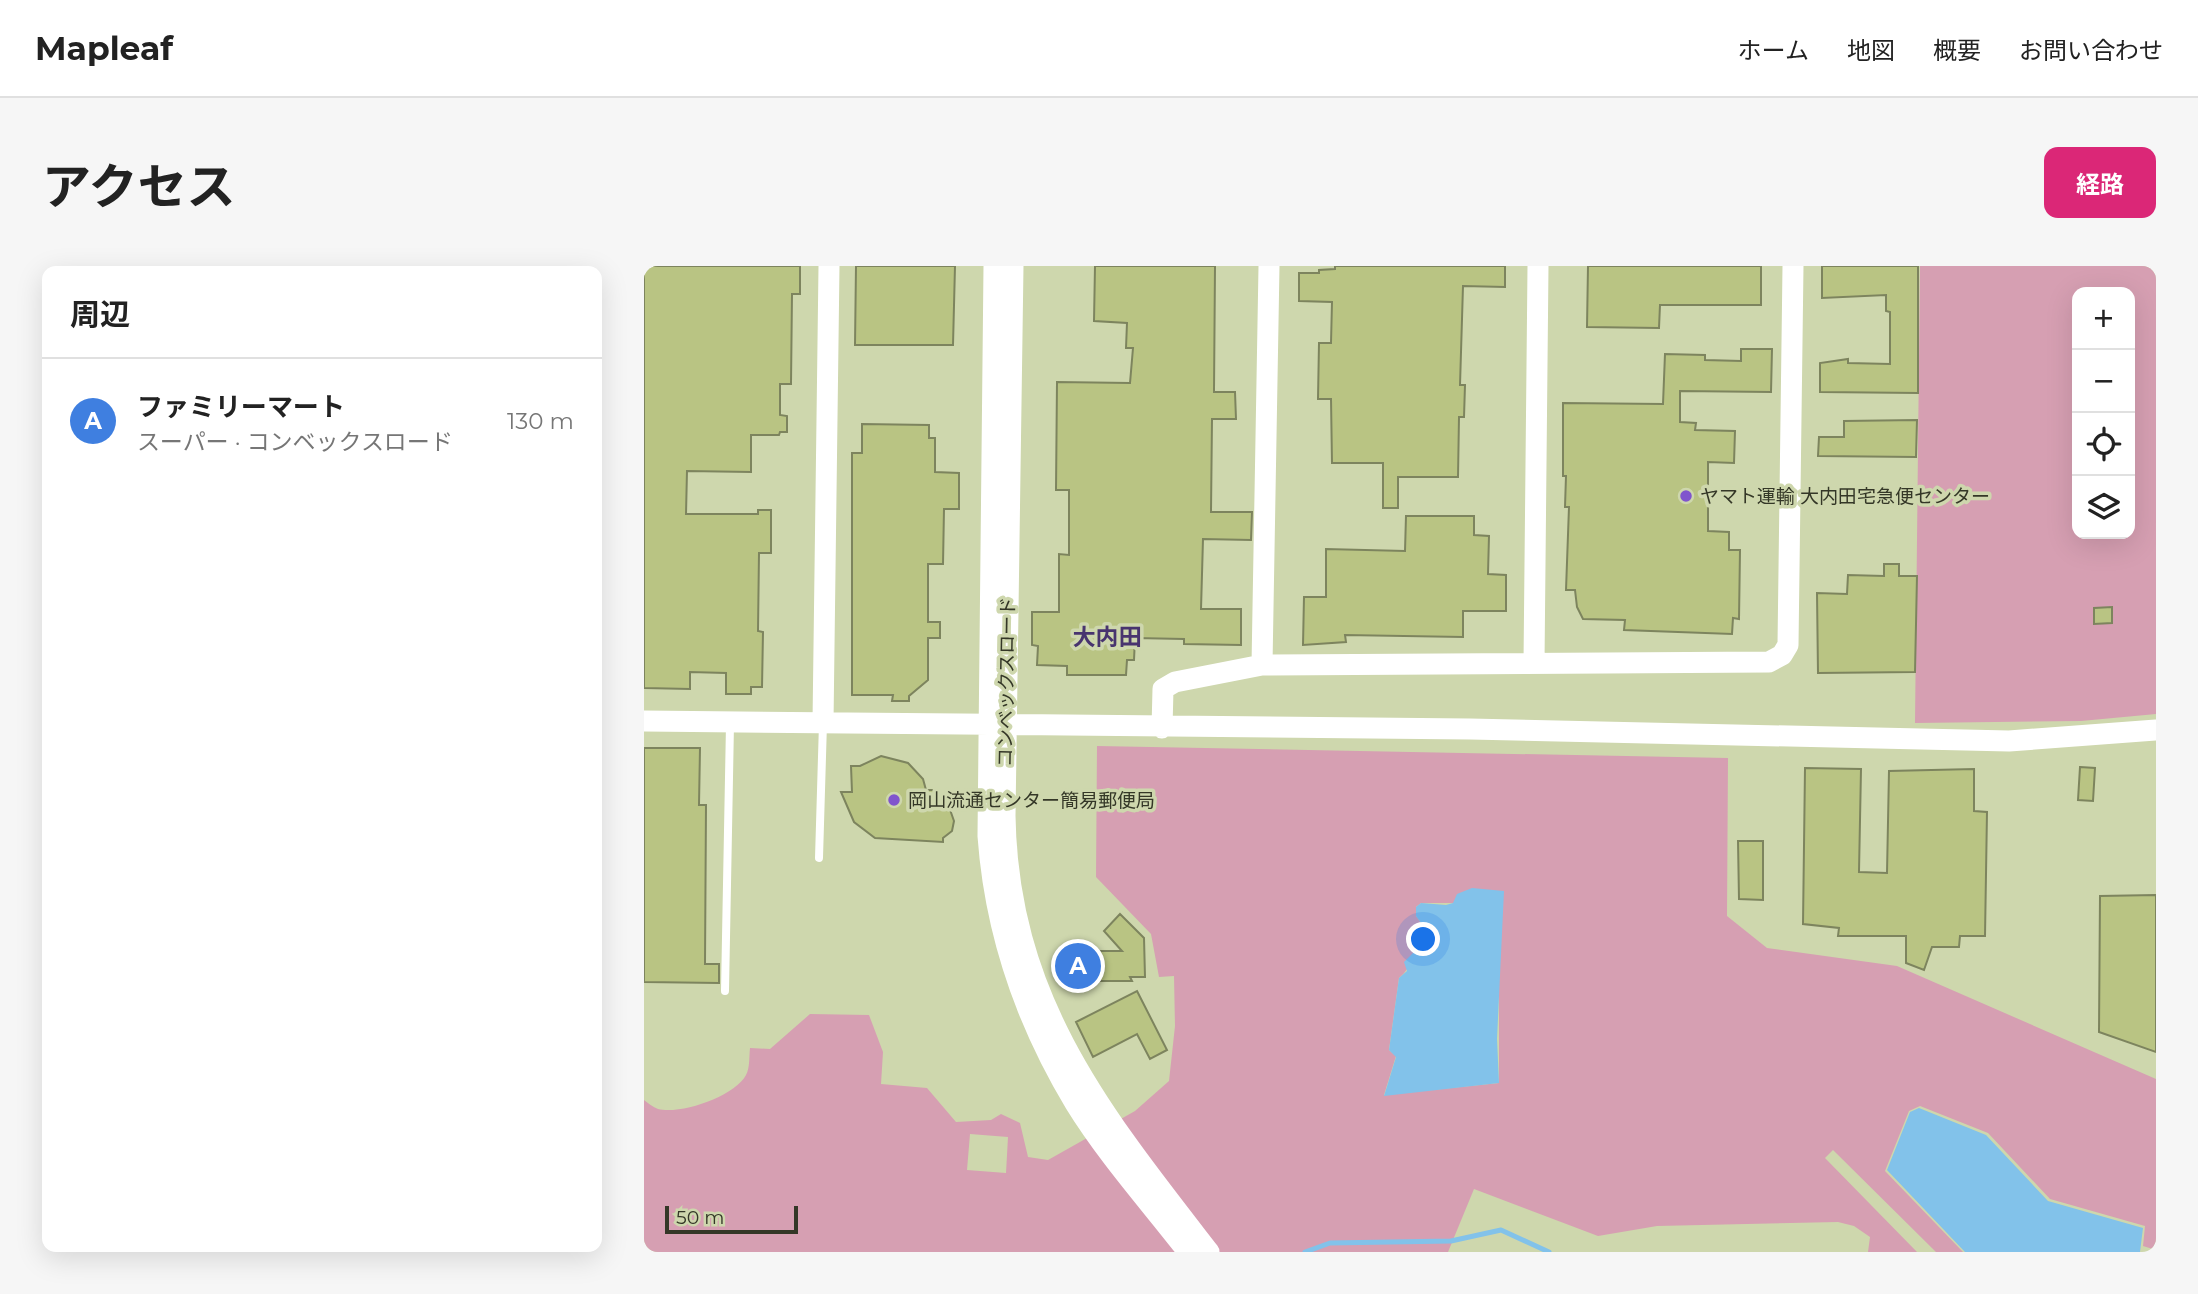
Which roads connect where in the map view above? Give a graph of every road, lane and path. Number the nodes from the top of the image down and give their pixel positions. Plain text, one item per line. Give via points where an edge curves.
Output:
1 (828, 266) edge
2 (994, 266) edge
3 (1013, 266) edge
4 (1269, 266) edge
5 (1538, 266) edge
6 (1793, 266) edge
7 (1534, 663) junction
8 (1262, 665) junction
9 (644, 721) edge
10 (730, 722) junction
11 (823, 723) junction
12 (997, 726) junction
13 (1162, 728) junction
14 (2156, 730) edge
15 (819, 858) dead end
16 (725, 991) dead end
17 (1125, 1157) junction
18 (1188, 1252) edge
19 (1209, 1252) edge

1 - 11 street
2 - 12 street, コンベックスロード
3 - 12 street, コンベックスロード
4 - 8 street
5 - 7 street
6 - 7 street via 1788,645 1782,655 1769,662
7 - 8 street
8 - 13 street via 1175,682 1163,690
9 - 10 street
10 - 11 street
10 - 16 lane
11 - 12 street
11 - 15 lane
12 - 13 street
12 - 17 street, コンベックスロード via 1005,841 1019,934 1066,1051
13 - 14 street via 1470,729 2010,741
17 - 18 street, コンベックスロード
17 - 19 street, コンベックスロード

